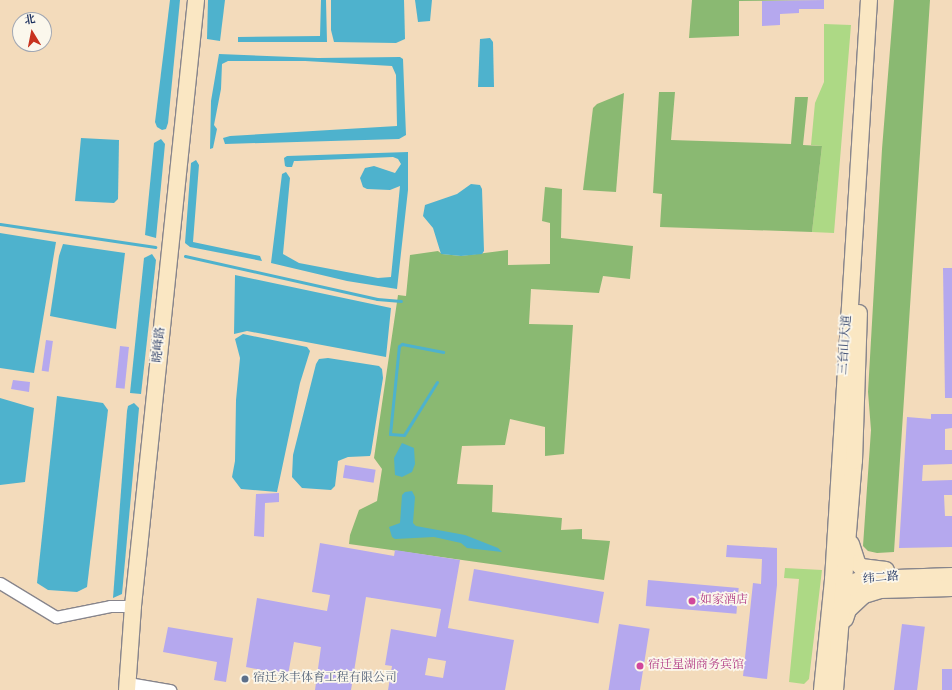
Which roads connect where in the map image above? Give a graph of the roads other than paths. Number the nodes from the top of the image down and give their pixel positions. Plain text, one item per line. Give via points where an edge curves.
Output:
1 (196, 0) edge
2 (869, 0) edge
3 (879, 0) edge
4 (849, 536) junction
5 (952, 569) edge
6 (952, 576) edge
7 (0, 583) edge
8 (952, 588) edge
9 (845, 592) junction
10 (133, 606) junction
11 (836, 623) junction
12 (127, 686) edge
13 (170, 690) edge
14 (822, 690) edge
15 (835, 690) edge

1 - 10 main road, 晓峰路
2 - 11 main road, 三台山大道
3 - 4 main road, 三台山大道 via 859,301
4 - 5 main road via 857,563 866,569
4 - 9 main road, 三台山大道
6 - 9 main road, 纬二路 via 874,578 857,582
7 - 10 street via 56,617 110,606
8 - 11 main road, 纬二路 via 880,590 864,595
9 - 11 main road, 纬二路
10 - 12 main road, 晓峰路
11 - 14 main road, 三台山大道
11 - 15 main road, 三台山大道
12 - 13 street

